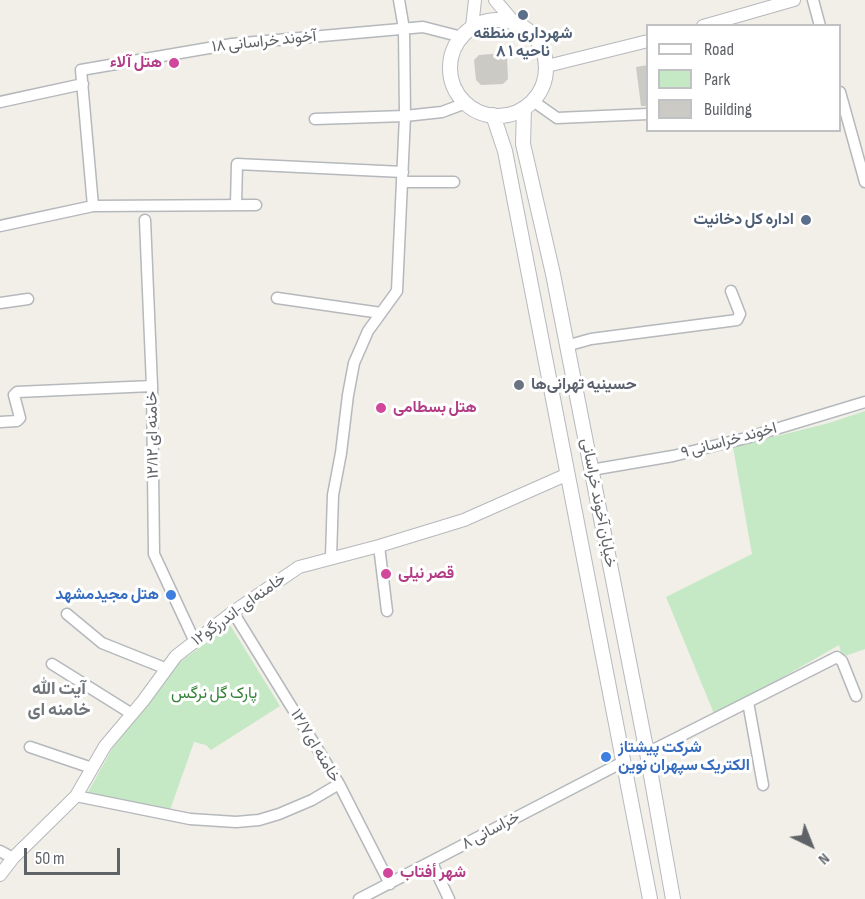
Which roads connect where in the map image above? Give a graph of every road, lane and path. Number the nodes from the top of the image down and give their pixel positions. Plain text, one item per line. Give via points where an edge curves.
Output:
1 (399, 0) edge
2 (476, 0) edge
3 (495, 0) edge
4 (794, 0) edge
5 (813, 0) edge
6 (513, 21) junction
7 (710, 24) edge
8 (819, 24) edge
9 (404, 29) junction
10 (467, 32) junction
11 (646, 41) edge
12 (547, 66) junction
13 (83, 84) junction
14 (841, 97) edge
15 (0, 102) edge
16 (466, 103) junction
17 (528, 105) junction
18 (646, 114) edge
19 (405, 116) junction
20 (493, 116) junction
21 (315, 119) dead end
22 (403, 177) junction
23 (453, 182) dead end
24 (865, 182) edge
25 (236, 204) junction
26 (256, 205) dead end
27 (93, 206) junction
28 (145, 220) dead end
29 (0, 226) edge
30 (731, 291) dead end
31 (277, 298) dead end
32 (28, 299) dead end
33 (0, 303) edge
34 (381, 313) junction
35 (566, 346) junction
36 (152, 386) junction
37 (865, 402) edge
38 (0, 422) edge
39 (591, 470) junction
40 (568, 474) junction
41 (379, 546) junction
42 (331, 557) junction
43 (387, 611) dead end
44 (233, 612) junction
45 (67, 614) dead end
46 (195, 642) junction
47 (52, 664) dead end
48 (167, 669) junction
49 (856, 696) dead end
50 (748, 702) junction
51 (132, 714) junction
52 (30, 747) dead end
53 (647, 753) junction
54 (623, 762) junction
55 (92, 768) junction
56 (339, 784) junction
57 (764, 785) dead end
58 (76, 796) junction
59 (0, 851) edge
60 (13, 858) junction
61 (432, 862) junction
62 (0, 875) edge
63 (390, 884) junction
64 (359, 899) edge
65 (450, 899) edge
66 (650, 899) edge
67 (673, 899) edge

1 - 9 street
2 - 10 street
3 - 6 street
4 - 7 street
5 - 8 street
6 - 10 main road via 485,21
6 - 12 main road via 537,38
9 - 10 street, آخوند خراسانی ۱۸
9 - 13 street, آخوند خراسانی ۱۸ via 232,44 81,70
9 - 19 street
10 - 16 main road via 454,49 450,63 456,91
11 - 12 street
12 - 17 main road via 543,85
13 - 15 street
13 - 27 street
14 - 24 street
16 - 19 street via 442,112
16 - 20 main road
17 - 18 street via 557,118
17 - 20 main road
17 - 35 main road, خیابان آخوند خراسانی via 523,144
19 - 21 street
19 - 22 street
20 - 40 main road, خیابان آخوند خراسانی via 505,151
22 - 23 street
22 - 25 street via 237,164
22 - 34 street via 397,291
25 - 26 street
25 - 27 street
27 - 29 street
28 - 36 street, خامنه ای ۱۲/۱۲
30 - 35 street via 740,314 737,320 591,339
31 - 34 street
32 - 33 street
34 - 42 street via 354,363 333,495
35 - 39 main road, خیابان آخوند خراسانی
36 - 38 street via 17,392 14,395 20,418
36 - 46 street, خامنه ای ۱۲/۱۲ via 154,554
37 - 39 street, اخوند خراسانی ۹ via 746,438
39 - 53 main road, خیابان آخوند خراسانی
40 - 41 street, خامنه‌ای-اندرزگو۱۲ via 464,520
40 - 54 main road, خیابان آخوند خراسانی
41 - 42 street, خامنه‌ای-اندرزگو۱۲
41 - 43 street
42 - 44 street, خامنه‌ای-اندرزگو۱۲ via 298,567
44 - 46 street, خامنه‌ای-اندرزگو۱۲
44 - 56 street, خامنه ای۱۲/۷
45 - 48 street via 102,643
46 - 48 street, خامنه‌ای-اندرزگو۱۲ via 176,656
47 - 51 street
48 - 51 street, خامنه‌ای-اندرزگو۱۲
49 - 50 street via 837,657
50 - 53 street
50 - 57 street
51 - 55 street, خامنه‌ای-اندرزگو۱۲
52 - 55 street
53 - 67 main road, خیابان آخوند خراسانی
54 - 61 street, خراسانی ۸
54 - 66 main road, خیابان آخوند خراسانی
55 - 58 street, خامنه‌ای-اندرزگو۱۲
56 - 58 street via 279,814 236,822 190,819
56 - 63 street, خامنه ای۱۲/۷
58 - 60 street, خامنه‌ای-اندرزگو۱۲
59 - 60 street
60 - 62 street, خامنه‌ای-اندرزگو۱۲
61 - 63 street, خراسانی ۸
61 - 65 street
63 - 64 street, خراسانی ۸

